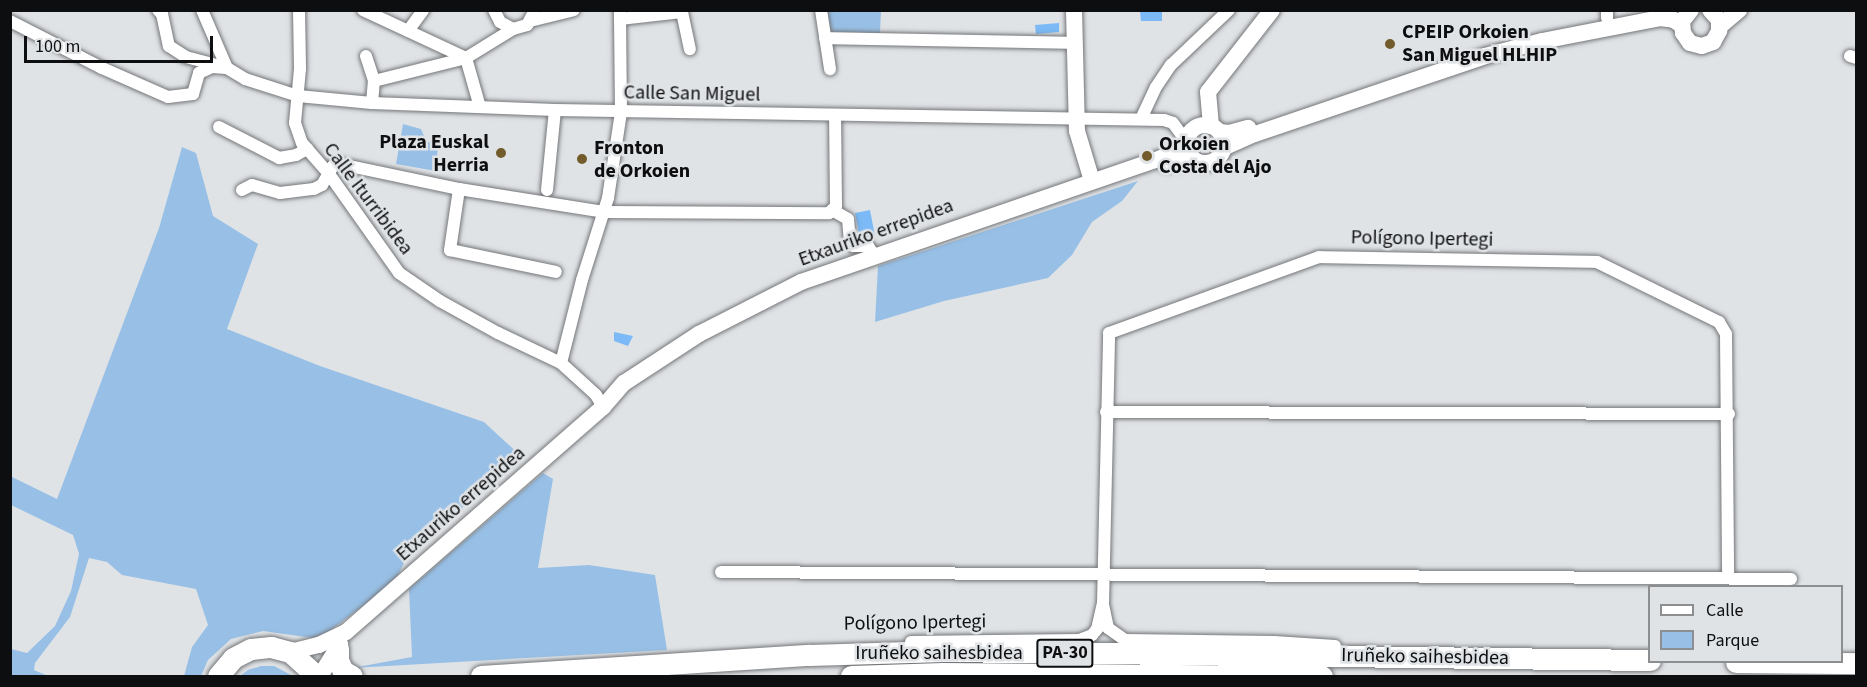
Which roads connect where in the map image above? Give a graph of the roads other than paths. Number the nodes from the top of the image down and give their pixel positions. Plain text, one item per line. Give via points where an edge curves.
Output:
1 (202, 10) edge
2 (299, 10) edge
3 (363, 10) edge
4 (423, 10) edge
5 (494, 10) edge
6 (574, 10) edge
7 (821, 10) edge
8 (1074, 10) edge
9 (1229, 10) edge
10 (1272, 10) edge
11 (1710, 10) edge
12 (1739, 10) edge
13 (161, 12) edge
14 (1607, 14) edge
15 (620, 15) edge
16 (1682, 15) edge
17 (533, 16) edge
18 (10, 21) edge
19 (1720, 26) junction
20 (513, 29) junction
21 (408, 31) junction
22 (825, 38) junction
23 (1075, 43) junction
24 (690, 49) dead end
25 (366, 56) dead end
26 (466, 58) junction
27 (227, 68) junction
28 (830, 69) dead end
29 (374, 81) junction
30 (297, 96) junction
31 (372, 102) junction
32 (480, 107) junction
33 (555, 110) junction
34 (621, 112) junction
35 (835, 116) junction
36 (1077, 117) junction
37 (1141, 119) junction
38 (219, 127) dead end
39 (1218, 135) junction
40 (1189, 148) junction
41 (307, 149) junction
42 (329, 174) junction
43 (1092, 182) junction
44 (459, 189) junction
45 (242, 190) dead end
46 (547, 190) dead end
47 (834, 211) junction
48 (605, 212) junction
49 (874, 255) junction
50 (556, 272) dead end
51 (561, 363) junction
52 (603, 407) junction
53 (1106, 412) junction
54 (1729, 414) junction
55 (721, 572) dead end
56 (1103, 573) junction
57 (1728, 578) junction
58 (1791, 579) dead end
59 (1103, 604) junction
60 (342, 640) junction
61 (290, 652) junction
62 (1491, 658) junction
63 (1648, 660) edge
64 (707, 661) junction
65 (218, 676) edge
66 (318, 676) edge
67 (352, 676) edge
68 (481, 676) edge
69 (851, 676) edge
70 (1322, 676) edge

1 - 27 street
2 - 30 street, Calle Iturribidea
3 - 21 street
4 - 21 street
5 - 20 street via 500,22
6 - 17 street
7 - 22 street
8 - 23 street
9 - 37 street via 1171,65
10 - 39 street via 1208,92
11 - 19 street
12 - 19 street
13 - 27 street, Calle San Miguel via 169,46 186,57
14 - 16 street
14 - 39 street via 1462,52 1238,132
15 - 24 street via 682,12
15 - 34 street
16 - 19 street via 1685,38 1702,46 1713,42
16 - 39 street via 1674,20 1660,18 1542,41 1485,56 1261,132
17 - 20 street
18 - 27 street via 168,97 192,94 199,73 212,67
20 - 26 street
21 - 26 street
22 - 23 street
22 - 28 street
23 - 36 street
25 - 29 street
26 - 29 street
26 - 32 street
27 - 30 street, Calle San Miguel via 245,79
29 - 31 street
30 - 31 street, Calle San Miguel
30 - 41 street, Calle Iturribidea via 295,123
31 - 32 street, Calle San Miguel
32 - 33 street, Calle San Miguel
33 - 34 street, Calle San Miguel
33 - 46 street
34 - 35 street, Calle San Miguel
34 - 48 street
35 - 36 street, Calle San Miguel
35 - 47 street
36 - 37 street, Calle San Miguel
36 - 43 street via 1079,145
37 - 40 street, Calle San Miguel via 1173,123
38 - 41 street via 279,158
39 - 40 street via 1195,128
39 - 40 street via 1211,161
40 - 43 street, Etxauriko errepidea
40 - 52 street, Etxauriko errepidea via 1171,162 806,288 720,331
41 - 42 street, Calle Iturribidea
42 - 44 street via 333,166 340,164
42 - 45 street via 314,189 280,193 252,185
42 - 51 street, Calle Iturribidea via 399,273 459,312
43 - 49 street, Etxauriko errepidea
44 - 48 street
44 - 50 street via 450,250
47 - 48 street
47 - 49 street via 848,219 850,242 854,246 868,246
48 - 51 street via 582,280
49 - 52 street, Etxauriko errepidea via 801,282 699,334 624,383
51 - 52 street, Calle Iturribidea via 596,395
52 - 60 street, Etxauriko errepidea
53 - 54 street
53 - 54 street, Polígono Ipertegi via 1109,333 1319,257 1597,262 1719,322 1726,334
53 - 56 street, Polígono Ipertegi
54 - 57 street, Polígono Ipertegi
55 - 56 street
56 - 57 street
56 - 59 street, Polígono Ipertegi
57 - 58 street
59 - 62 street, Polígono Ipertegi via 1108,628 1125,640 1274,642
59 - 64 street, Polígono Ipertegi via 1096,629 1079,640 790,646
60 - 61 street, Etxauriko errepidea
60 - 66 street, Etxauriko errepidea
60 - 67 highway via 338,660
61 - 65 highway via 271,647 251,649 233,658
61 - 66 highway
62 - 63 highway, Iruñeko saihesbidea / PA-30
62 - 64 highway, Iruñeko saihesbidea / PA-30 via 943,651
64 - 68 highway, Iruñeko saihesbidea / PA-30
69 - 70 highway, Iruñeko saihesbidea / PA-30

